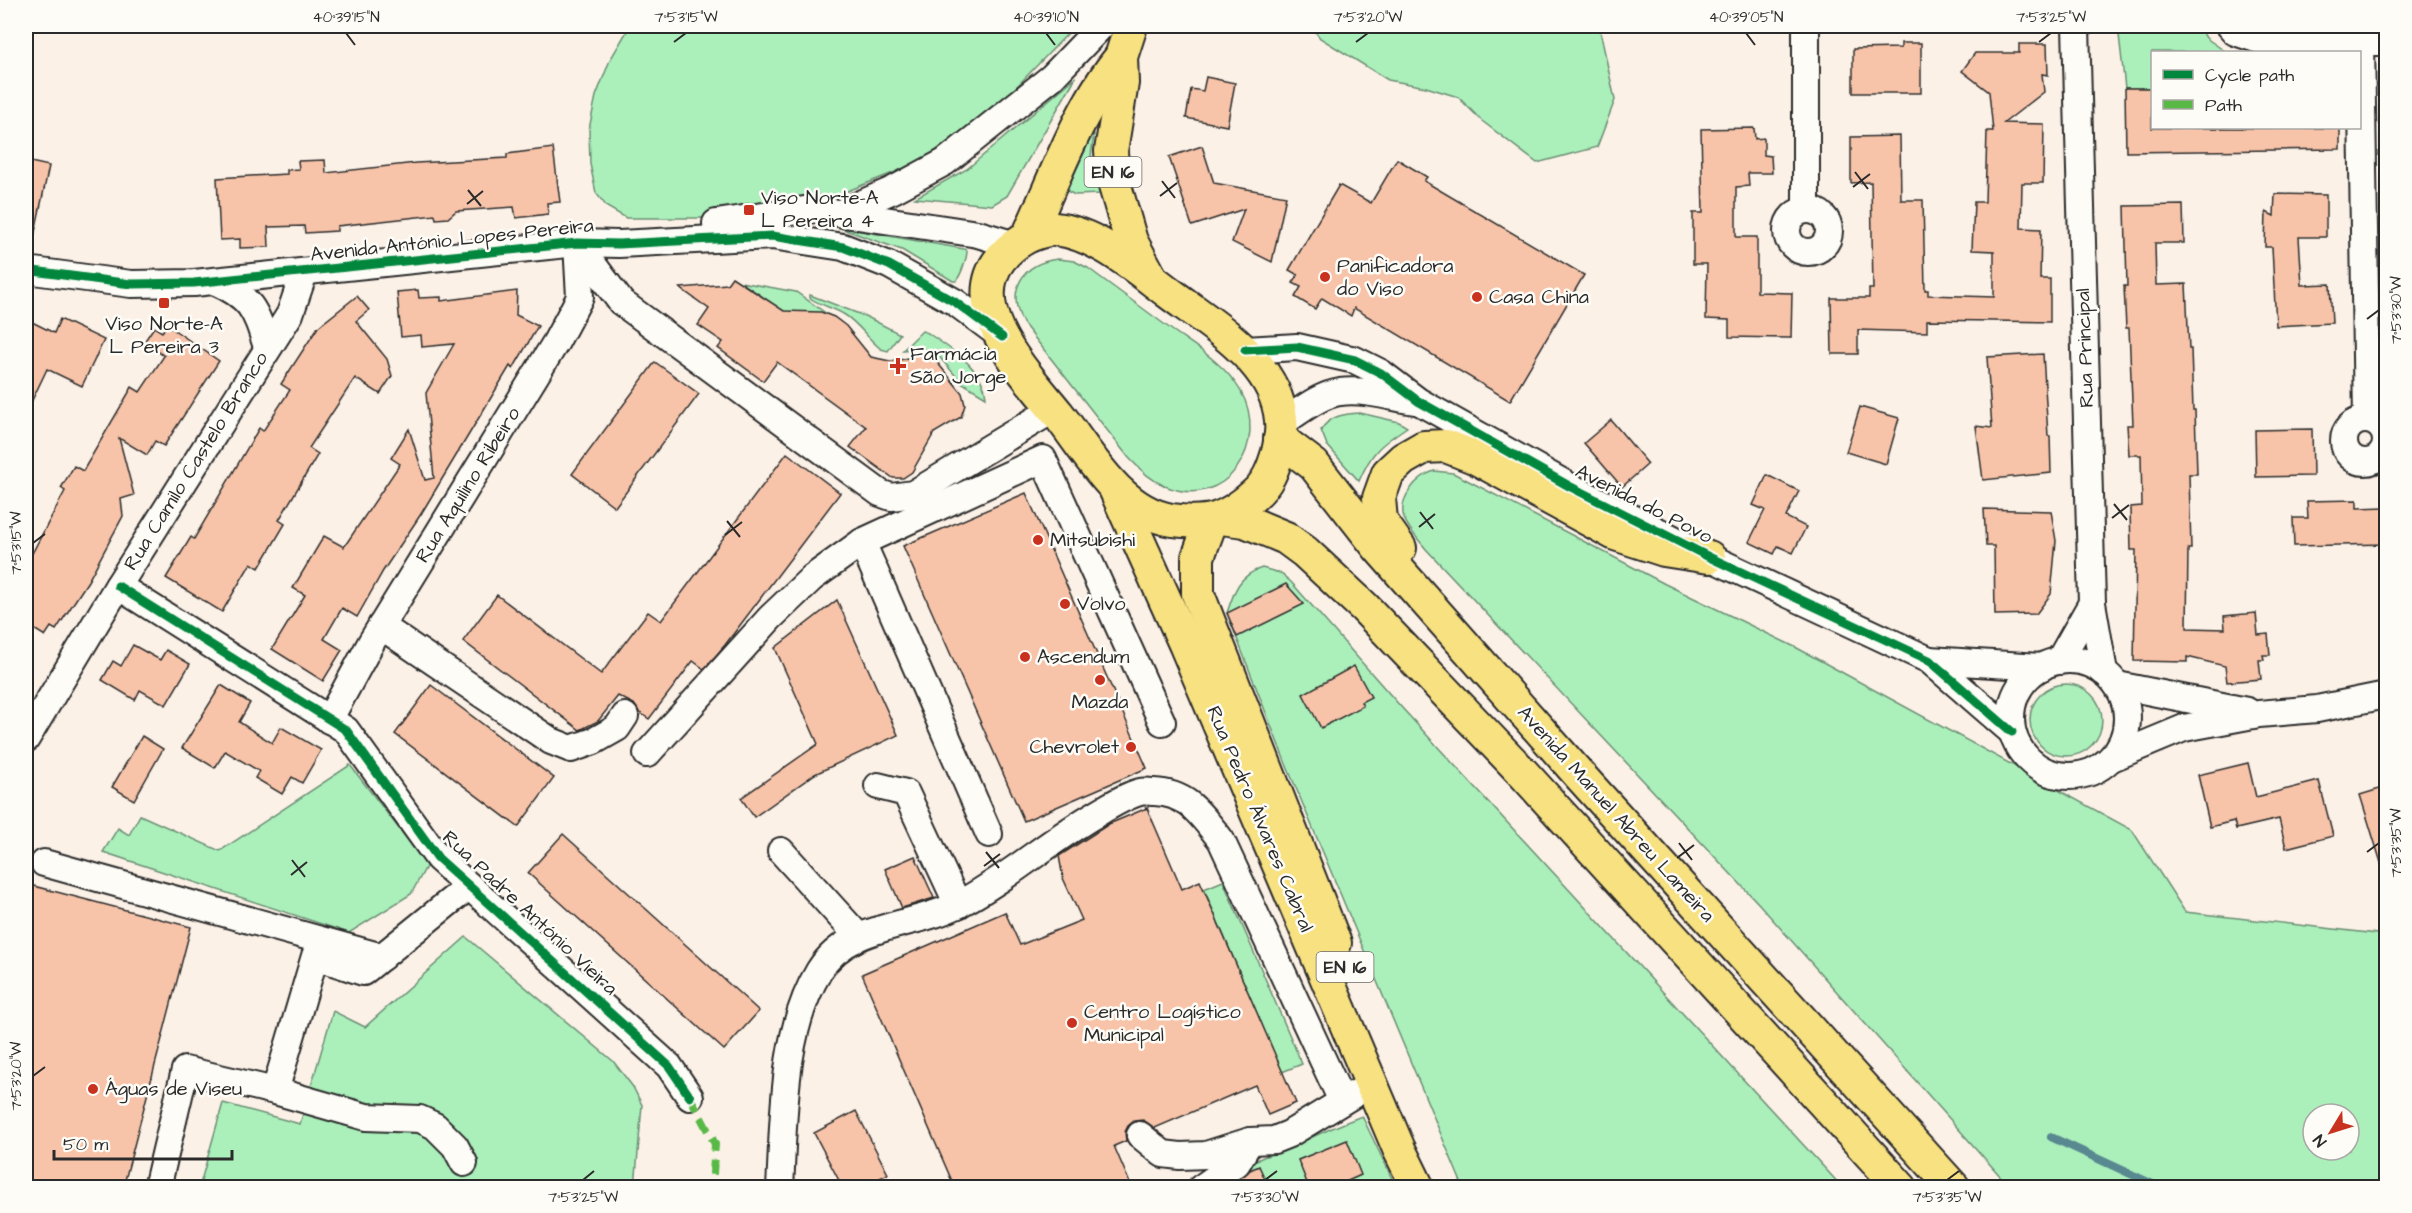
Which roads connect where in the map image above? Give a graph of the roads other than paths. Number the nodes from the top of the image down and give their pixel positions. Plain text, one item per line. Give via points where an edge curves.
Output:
1 (1101, 26) edge
2 (1131, 26) edge
3 (1806, 26) edge
4 (2076, 26) edge
5 (2230, 26) edge
6 (2361, 42) junction
7 (2386, 42) edge
8 (1121, 57) junction
9 (1806, 210) dead end
10 (840, 213) junction
11 (1022, 239) junction
12 (577, 243) junction
13 (619, 243) junction
14 (26, 270) edge
15 (304, 273) junction
16 (1152, 280) junction
17 (214, 282) junction
18 (1002, 338) junction
19 (267, 347) junction
20 (1245, 350) junction
21 (1418, 401) junction
22 (1054, 409) junction
23 (2367, 419) dead end
24 (1281, 431) junction
25 (1077, 439) junction
26 (1043, 459) junction
27 (1113, 485) junction
28 (1216, 520) junction
29 (862, 542) junction
30 (1709, 557) junction
31 (118, 586) junction
32 (2092, 603) junction
33 (381, 627) junction
34 (1929, 660) junction
35 (2050, 664) junction
36 (2110, 679) junction
37 (2386, 695) edge
38 (2259, 714) junction
39 (625, 716) dead end
40 (329, 720) junction
41 (1162, 722) dead end
42 (1541, 732) junction
43 (2012, 732) junction
44 (26, 739) edge
45 (647, 754) dead end
46 (2112, 758) junction
47 (878, 786) dead end
48 (989, 834) dead end
49 (781, 851) dead end
50 (44, 863) dead end
51 (469, 886) junction
52 (958, 905) junction
53 (858, 936) junction
54 (382, 957) junction
55 (1372, 1084) junction
56 (275, 1091) junction
57 (690, 1097) dead end
58 (1342, 1101) junction
59 (1140, 1135) dead end
60 (1250, 1141) junction
61 (464, 1163) dead end
62 (157, 1188) edge
63 (780, 1188) edge
64 (1201, 1188) edge
65 (1418, 1188) edge
66 (1429, 1188) edge
67 (1901, 1188) edge
68 (1954, 1188) edge

1 - 10 street via 1052,77 945,162
2 - 8 main road, EN 16
3 - 9 street
4 - 32 street, Rua Principal
5 - 6 street via 2235,33 2265,42
6 - 7 street
6 - 23 street
8 - 11 main road, EN 16 via 1104,76
8 - 16 main road, EN 16 via 1122,83 1111,151 1113,179 1131,241
10 - 11 street, Avenida António Lopes Pereira
10 - 13 street, Avenida António Lopes Pereira via 811,209
11 - 16 main road, EN 16 via 1055,229 1081,234
11 - 18 main road, EN 16 via 997,264 987,287 988,306
12 - 13 street, Avenida António Lopes Pereira
12 - 15 street, Avenida António Lopes Pereira
12 - 22 street via 621,302 880,493 891,497 913,494
12 - 33 street, Rua Aquilino Ribeiro via 580,297
13 - 18 street, Avenida António Lopes Pereira via 772,236 843,246 889,265 955,302
14 - 17 street, Avenida António Lopes Pereira via 131,284
15 - 17 street, Avenida António Lopes Pereira
15 - 19 street, Rua Camilo Castelo Branco via 290,314
16 - 20 main road, EN 16
17 - 19 street via 238,292 253,308
18 - 22 main road, EN 16
19 - 31 street, Rua Camilo Castelo Branco via 250,380
20 - 21 street, Avenida do Povo via 1297,347 1354,360 1381,373
20 - 24 main road, EN 16 via 1268,382
21 - 24 street, Avenida do Povo via 1339,392 1316,401
21 - 30 street, Avenida do Povo via 1569,486
22 - 25 main road, EN 16
24 - 28 main road via 1274,466 1263,487
24 - 42 main road, Avenida Manuel Abreu Lameira
25 - 26 street
25 - 27 main road, EN 16
26 - 29 street
26 - 41 street
27 - 28 main road, EN 16 via 1132,503 1156,516 1186,522
27 - 55 main road, Rua Pedro Álvares Cabral / EN 16
28 - 66 main road, Rua Pedro Álvares Cabral / EN 16 via 1198,557 1198,594 1414,1141
28 - 67 main road, Avenida Manuel Abreu Lameira via 1245,521 1286,538 1364,607 1523,773
29 - 45 street via 812,578 770,618
29 - 48 street
30 - 34 street, Avenida do Povo
30 - 42 main road via 1615,534 1474,457 1446,446 1424,447 1388,473 1379,498 1381,521 1488,650
31 - 40 street, Rua Padre António Vieira
31 - 44 street, Rua Camilo Castelo Branco
32 - 35 street
32 - 36 street, Rua Principal
33 - 39 street via 551,741 571,748 594,741 617,728
33 - 40 street, Rua Aquilino Ribeiro
34 - 35 street, Avenida do Povo
34 - 43 street, Avenida do Povo
35 - 36 street, Avenida do Povo via 2082,662
35 - 43 street via 2029,676 2020,688 2013,701
36 - 38 street, Avenida do Povo
36 - 46 street via 2126,707 2126,731
37 - 38 street, Avenida do Povo via 2317,710
38 - 46 street, Avenida do Povo via 2184,728
40 - 51 street, Rua Padre António Vieira via 346,730 438,858
42 - 68 main road, Avenida Manuel Abreu Lameira
43 - 46 street, Avenida do Povo via 2019,748 2046,772 2081,776
47 - 52 street via 906,793
49 - 53 street
50 - 54 street
51 - 54 street
51 - 57 street, Rua Padre António Vieira via 669,1066
52 - 53 street
52 - 58 street via 1111,805 1141,792 1169,793 1193,806 1221,840
53 - 63 street via 835,952 807,996 791,1048
54 - 56 street via 363,972 315,956
55 - 58 street
55 - 65 main road, Rua Pedro Álvares Cabral / EN 16
56 - 61 street via 366,1117 420,1119 435,1126 455,1146
56 - 62 street via 185,1070
58 - 60 street via 1289,1134 1274,1140
59 - 60 street via 1163,1154 1180,1156 1206,1155
60 - 64 street via 1237,1163

